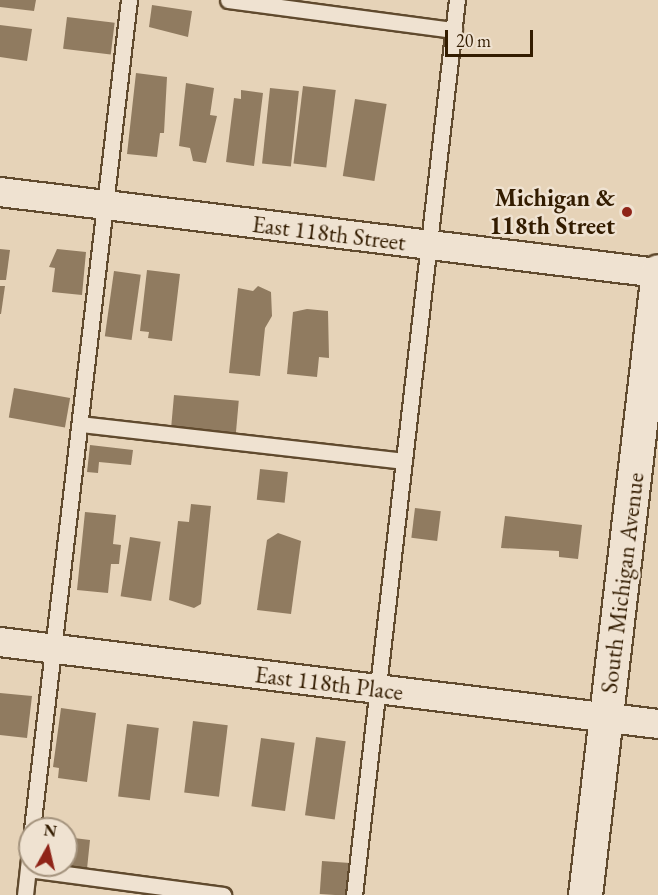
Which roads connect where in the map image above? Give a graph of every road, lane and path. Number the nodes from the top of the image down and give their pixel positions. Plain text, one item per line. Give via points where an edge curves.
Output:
1 (129, 0) edge
2 (228, 0) edge
3 (457, 0) edge
4 (454, 30) junction
5 (0, 192) edge
6 (106, 205) junction
7 (429, 245) junction
8 (658, 272) edge
9 (80, 424) junction
10 (404, 461) junction
11 (0, 642) edge
12 (54, 649) junction
13 (378, 689) junction
14 (606, 718) junction
15 (658, 724) edge
16 (33, 817) edge
17 (78, 876) edge
18 (27, 877) edge
19 (25, 895) edge
20 (223, 895) edge
21 (354, 895) edge
22 (585, 895) edge

1 - 6 lane
2 - 4 lane
3 - 4 lane
4 - 7 lane
5 - 6 street, East 118th Street
6 - 7 street, East 118th Street
6 - 9 lane
7 - 8 street, East 118th Street
7 - 10 lane
8 - 14 main road, South Michigan Avenue
9 - 10 lane
9 - 12 lane
10 - 13 lane
11 - 12 street, East 118th Place
12 - 13 street, East 118th Place
12 - 16 lane
13 - 14 street, East 118th Place
13 - 21 lane
14 - 15 street, East 118th Place
14 - 22 main road, South Michigan Avenue
17 - 20 lane
18 - 19 lane

